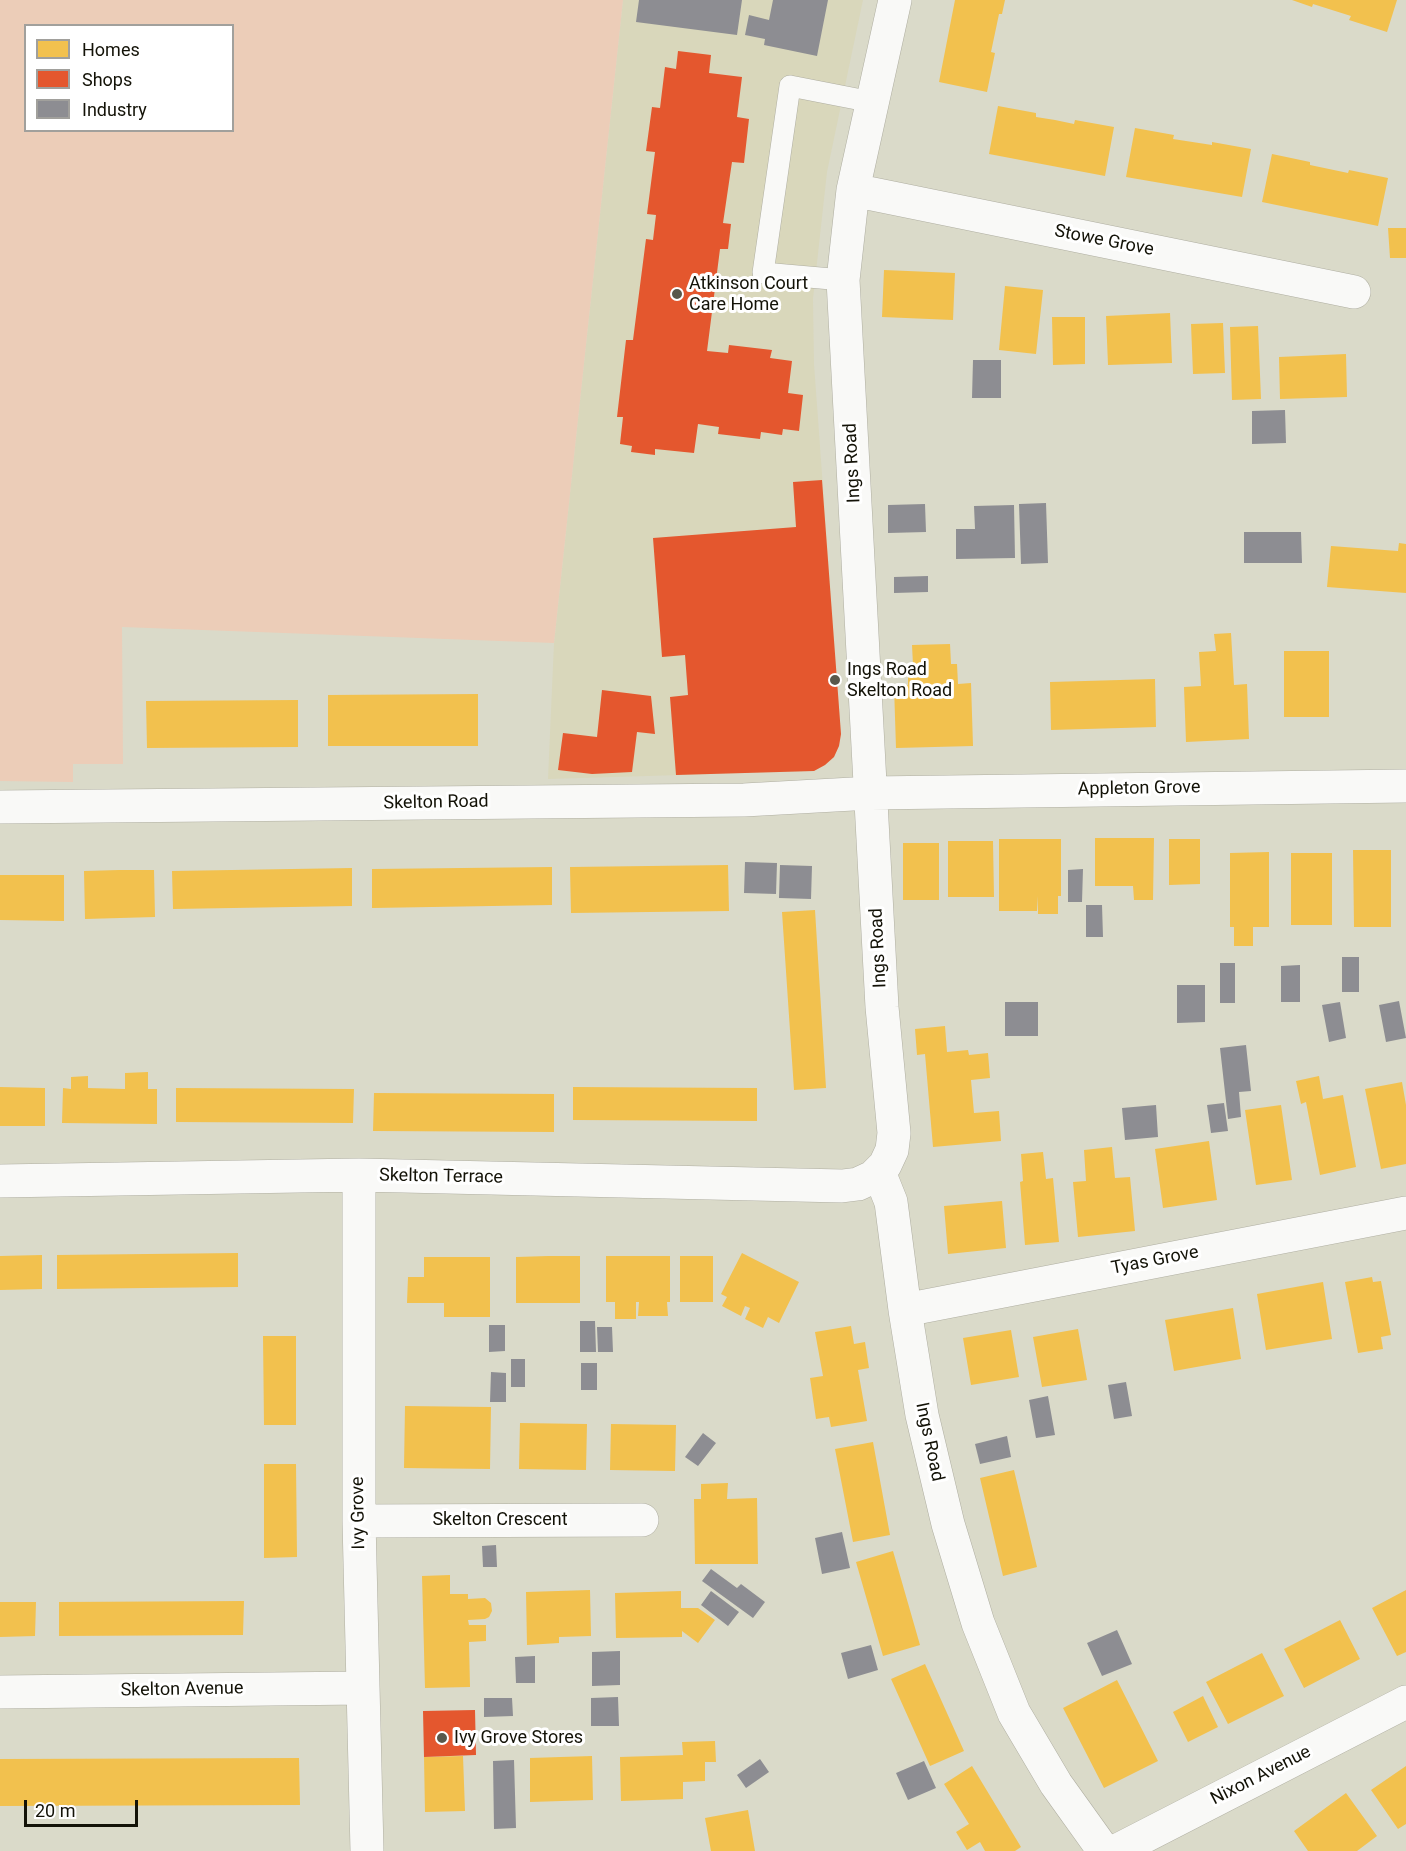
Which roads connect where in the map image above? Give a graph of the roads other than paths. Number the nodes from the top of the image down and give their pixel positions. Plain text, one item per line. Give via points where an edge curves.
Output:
1 (895, 0) edge
2 (872, 102) junction
3 (853, 190) junction
4 (843, 280) junction
5 (1354, 292) dead end
6 (1406, 786) edge
7 (871, 793) junction
8 (0, 807) edge
9 (879, 1172) junction
10 (359, 1175) junction
11 (0, 1181) edge
12 (1406, 1213) edge
13 (905, 1310) junction
14 (642, 1520) dead end
15 (359, 1521) junction
16 (363, 1688) junction
17 (0, 1692) edge
18 (1406, 1702) edge
19 (367, 1851) edge
20 (1104, 1851) edge
21 (1116, 1851) edge

1 - 2 street, Ings Road
2 - 3 street, Ings Road
2 - 4 lane via 789,86 763,273
3 - 4 street, Ings Road
3 - 5 street, Stowe Grove
4 - 7 street, Ings Road
6 - 7 street, Appleton Grove
7 - 8 street, Skelton Road via 744,800
7 - 9 street, Ings Road via 882,1007 894,1133 892,1150
9 - 10 street, Skelton Terrace via 858,1184 842,1186
9 - 13 street, Ings Road via 891,1202
10 - 11 street, Skelton Terrace
10 - 15 street, Ivy Grove
12 - 13 street, Tyas Grove
13 - 20 street, Ings Road via 922,1415 945,1513 978,1623 1014,1713 1056,1784
14 - 15 street, Skelton Crescent
15 - 16 street, Ivy Grove
16 - 17 street, Skelton Avenue
16 - 19 street, Ivy Grove
18 - 21 street, Nixon Avenue

